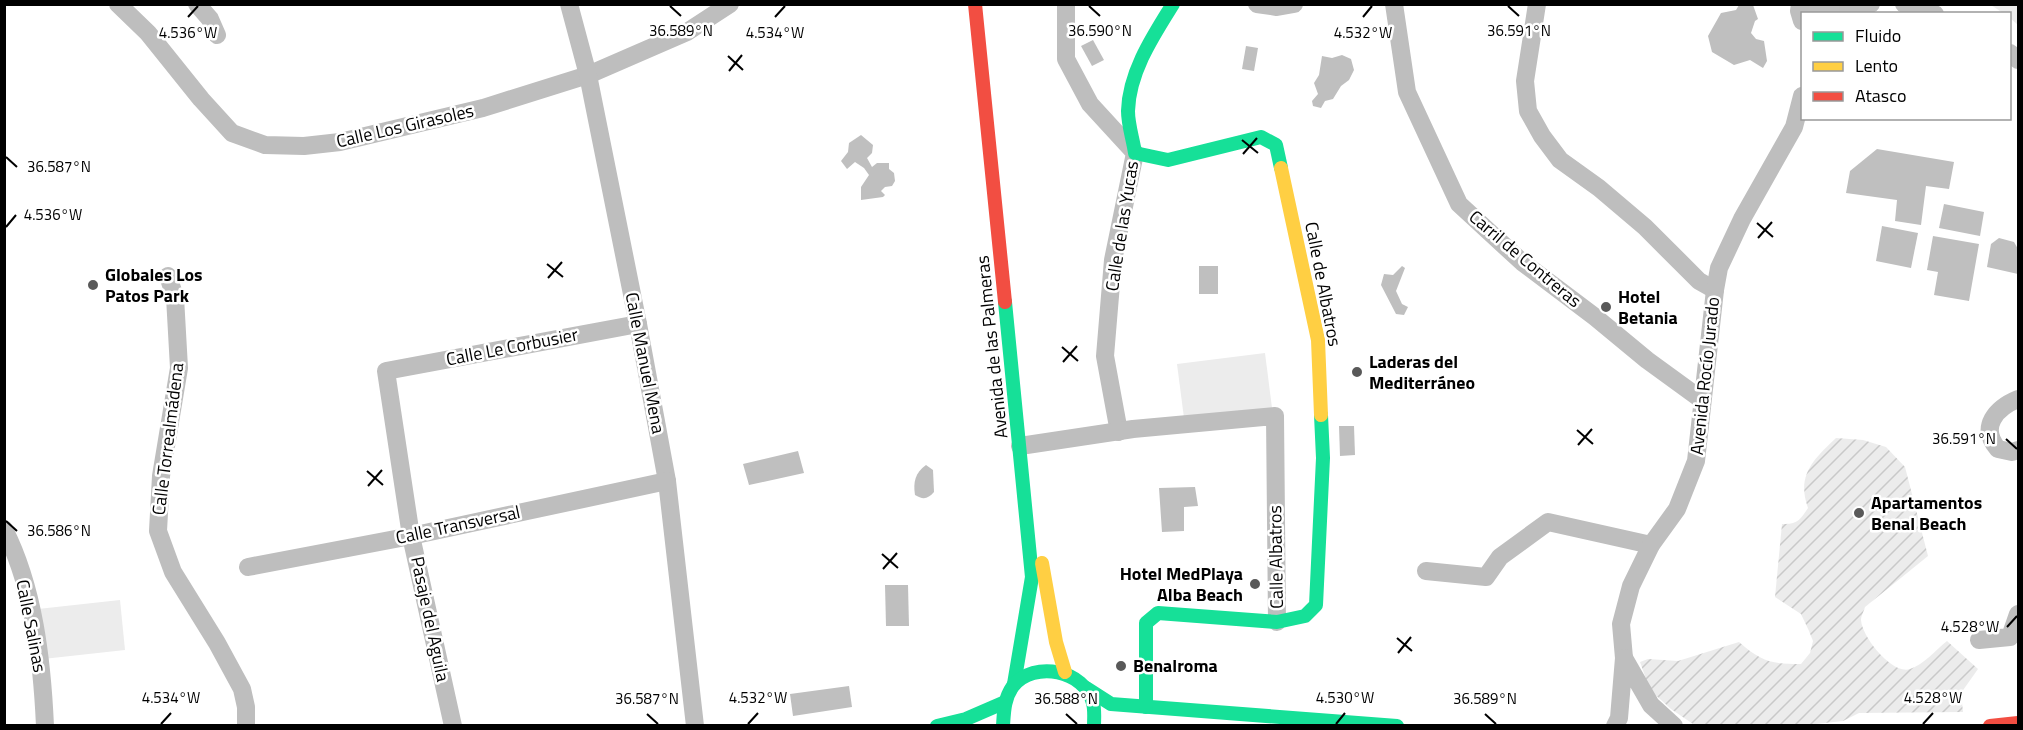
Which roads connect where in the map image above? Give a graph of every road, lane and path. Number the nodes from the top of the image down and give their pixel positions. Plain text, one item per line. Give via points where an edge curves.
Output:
1 (118, 4) edge
2 (196, 4) edge
3 (569, 4) edge
4 (730, 4) edge
5 (975, 4) edge
6 (988, 4) edge
7 (1066, 4) edge
8 (1173, 4) edge
9 (1294, 4) edge
10 (1394, 4) edge
11 (1537, 4) edge
12 (1871, 4) edge
13 (1904, 4) edge
14 (1264, 5) edge
15 (1848, 9) edge
16 (1929, 12) edge
17 (217, 35) dead end
18 (588, 75) junction
19 (1801, 103) edge
20 (1135, 153) junction
21 (168, 276) dead end
22 (1715, 290) junction
23 (638, 324) junction
24 (386, 371) joint
25 (2019, 399) edge
26 (1702, 400) junction
27 (1126, 431) junction
28 (1026, 446) junction
29 (2019, 450) edge
30 (667, 481) junction
31 (4, 529) edge
32 (411, 536) junction
33 (1651, 545) junction
34 (248, 567) dead end
35 (1426, 572) dead end
36 (2019, 614) edge
37 (1277, 622) junction
38 (1979, 640) dead end
39 (1624, 658) junction
40 (1065, 672) junction
41 (1014, 684) junction
42 (1086, 688) junction
43 (1003, 703) junction
44 (1146, 707) junction
45 (2019, 723) edge
46 (45, 726) edge
47 (246, 726) edge
48 (453, 726) edge
49 (695, 726) edge
50 (938, 726) edge
51 (1003, 726) edge
52 (1094, 726) edge
53 (1396, 726) edge
54 (1615, 726) edge
55 (1674, 726) edge
56 (1990, 726) edge

1 - 18 street, Calle Los Girasoles via 148,33 232,134 265,145 340,142 483,108
2 - 17 street via 210,19
3 - 18 street, Calle Manuel Mena
4 - 18 street, Calle Los Girasoles via 687,32
5 - 28 street, Avenida de las Palmeras
6 - 28 street, Avenida de las Palmeras
7 - 20 street, Calle de las Yucas via 1066,59 1090,104
8 - 20 street via 1153,36 1132,87 1128,113
9 - 14 street
10 - 26 street, Carril de Contreras via 1407,92 1459,204 1522,262
11 - 22 street via 1525,81 1528,111 1542,136 1560,160 1599,188 1699,281
12 - 15 street
13 - 16 street
18 - 23 street, Calle Manuel Mena
19 - 22 street, Avenida Rocío Jurado via 1794,127 1719,268
20 - 27 street, Calle de las Yucas via 1113,260 1105,356
20 - 37 street, Calle de Albatros via 1168,160 1261,137 1276,145 1318,340 1323,458 1316,605 1305,616
21 - 47 street, Calle Torrealmádena via 175,297 179,368 161,476 158,531 173,572 238,678 246,707
22 - 26 street, Avenida Rocío Jurado
23 - 24 street, Calle Le Corbusier
23 - 30 street, Calle Manuel Mena
24 - 32 street, Pasaje del Aguila
25 - 29 street via 1999,410 1990,426 1990,440 1998,449
26 - 33 street, Avenida Rocío Jurado via 1696,462 1677,509
27 - 28 street, Calle Albatros
27 - 37 street, Calle Albatros via 1275,416
28 - 40 street, Avenida de las Palmeras via 1043,573
28 - 41 street, Avenida de las Palmeras via 1032,578
30 - 32 street, Calle Transversal
30 - 49 street, Calle Manuel Mena
31 - 46 street, Calle Salinas via 27,590 43,687
32 - 34 street, Calle Transversal
32 - 48 street, Pasaje del Aguila
33 - 35 street via 1548,522 1500,557 1486,577
33 - 39 street, Avenida Rocío Jurado via 1632,586 1621,624
36 - 38 street via 2010,637
37 - 44 street, Calle Albatros via 1158,613 1146,623
39 - 54 street, Avenida Rocío Jurado
39 - 55 street, Avenida Rocío Jurado via 1651,705
40 - 41 street via 1036,671
40 - 42 street
41 - 43 street
42 - 44 street via 1111,704
42 - 52 street via 1093,702
43 - 50 street
43 - 51 street
44 - 53 street
45 - 56 street

